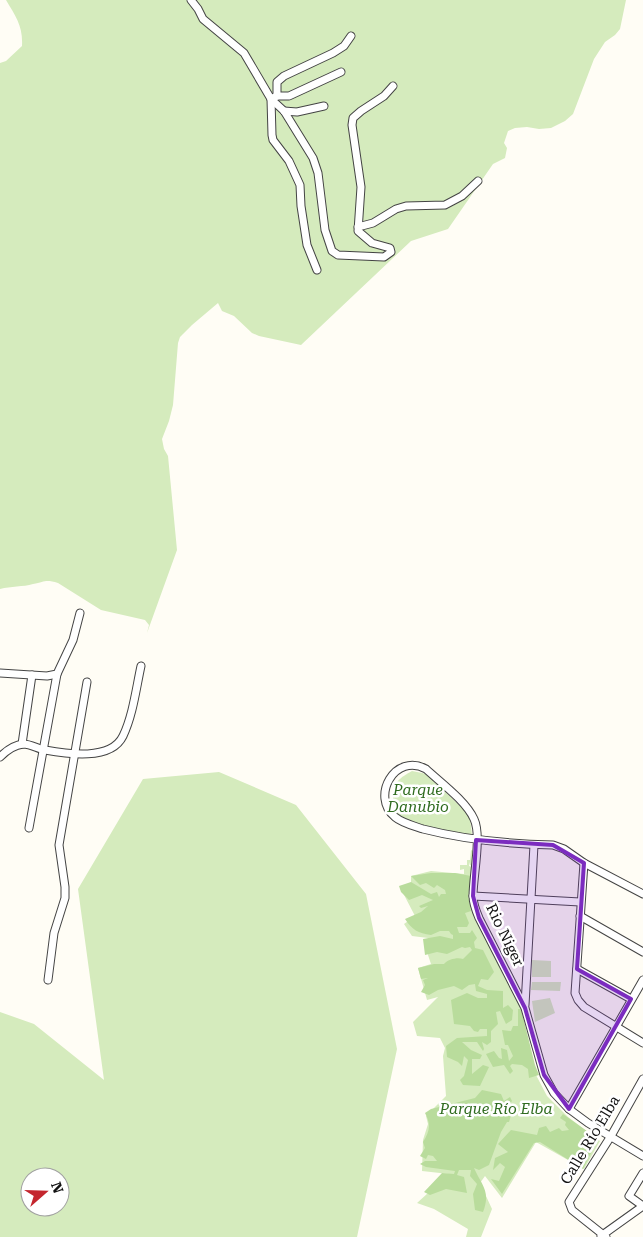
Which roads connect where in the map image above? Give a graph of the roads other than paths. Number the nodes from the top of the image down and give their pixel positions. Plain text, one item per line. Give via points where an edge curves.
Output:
1 (191, 0) edge
2 (351, 36) dead end
3 (341, 72) dead end
4 (393, 86) dead end
5 (274, 97) junction
6 (324, 106) dead end
7 (284, 111) junction
8 (478, 181) dead end
9 (358, 226) junction
10 (317, 270) dead end
11 (80, 613) dead end
12 (140, 666) dead end
13 (0, 673) edge
14 (57, 674) junction
15 (32, 675) junction
16 (87, 682) dead end
17 (22, 744) junction
18 (44, 750) junction
19 (76, 754) junction
20 (0, 757) edge
21 (29, 828) dead end
22 (476, 840) junction
23 (534, 845) junction
24 (584, 863) junction
25 (642, 891) edge
26 (473, 896) junction
27 (531, 899) junction
28 (580, 902) junction
29 (580, 916) junction
30 (643, 952) edge
31 (577, 969) junction
32 (48, 980) dead end
33 (643, 980) edge
34 (631, 999) junction
35 (525, 1008) junction
36 (616, 1026) junction
37 (643, 1043) edge
38 (643, 1080) edge
39 (640, 1091) edge
40 (569, 1109) junction
41 (610, 1136) junction
42 (643, 1156) edge
43 (643, 1172) edge
44 (643, 1206) edge
45 (603, 1236) edge

1 - 5 street via 202,19 244,53
2 - 5 street via 333,53 284,76 277,82
3 - 5 street via 289,96
4 - 9 street via 361,111 352,125 361,187
5 - 7 street
5 - 10 street via 273,140 289,161 300,185 306,245
6 - 7 street via 297,112
7 - 9 street via 316,164 325,230 334,254 384,257 391,252 390,248 372,243 358,231
8 - 9 street via 462,196 445,205 406,206 373,223
11 - 14 street via 73,640
12 - 19 street via 122,738 115,746 100,752
13 - 15 street
14 - 15 street
14 - 18 street
15 - 17 street
16 - 19 street
17 - 18 street
17 - 20 street
18 - 19 street
18 - 21 street
19 - 32 street via 59,845 65,898 54,933
22 - 22 street, Rio Niger via 416,827 394,817 386,803 387,782 396,771 407,765 426,769 467,808 474,818
22 - 23 street
22 - 26 street, Rio Niger
23 - 24 street via 553,845
23 - 27 street
24 - 25 street
24 - 28 street
26 - 27 street
26 - 35 street, Rio Niger via 479,918
27 - 28 street
27 - 35 street
28 - 29 street
29 - 30 street
29 - 31 street
31 - 34 street
31 - 36 street via 574,984 578,1000
33 - 34 street
34 - 36 street
35 - 40 street via 544,1075 554,1093
36 - 37 street
36 - 40 street
38 - 39 street, Calle Río Elba
39 - 41 street, Calle Río Elba
40 - 41 street
41 - 42 street
41 - 45 street, Calle Río Elba via 569,1202 572,1210
43 - 44 street via 629,1196
44 - 45 street

